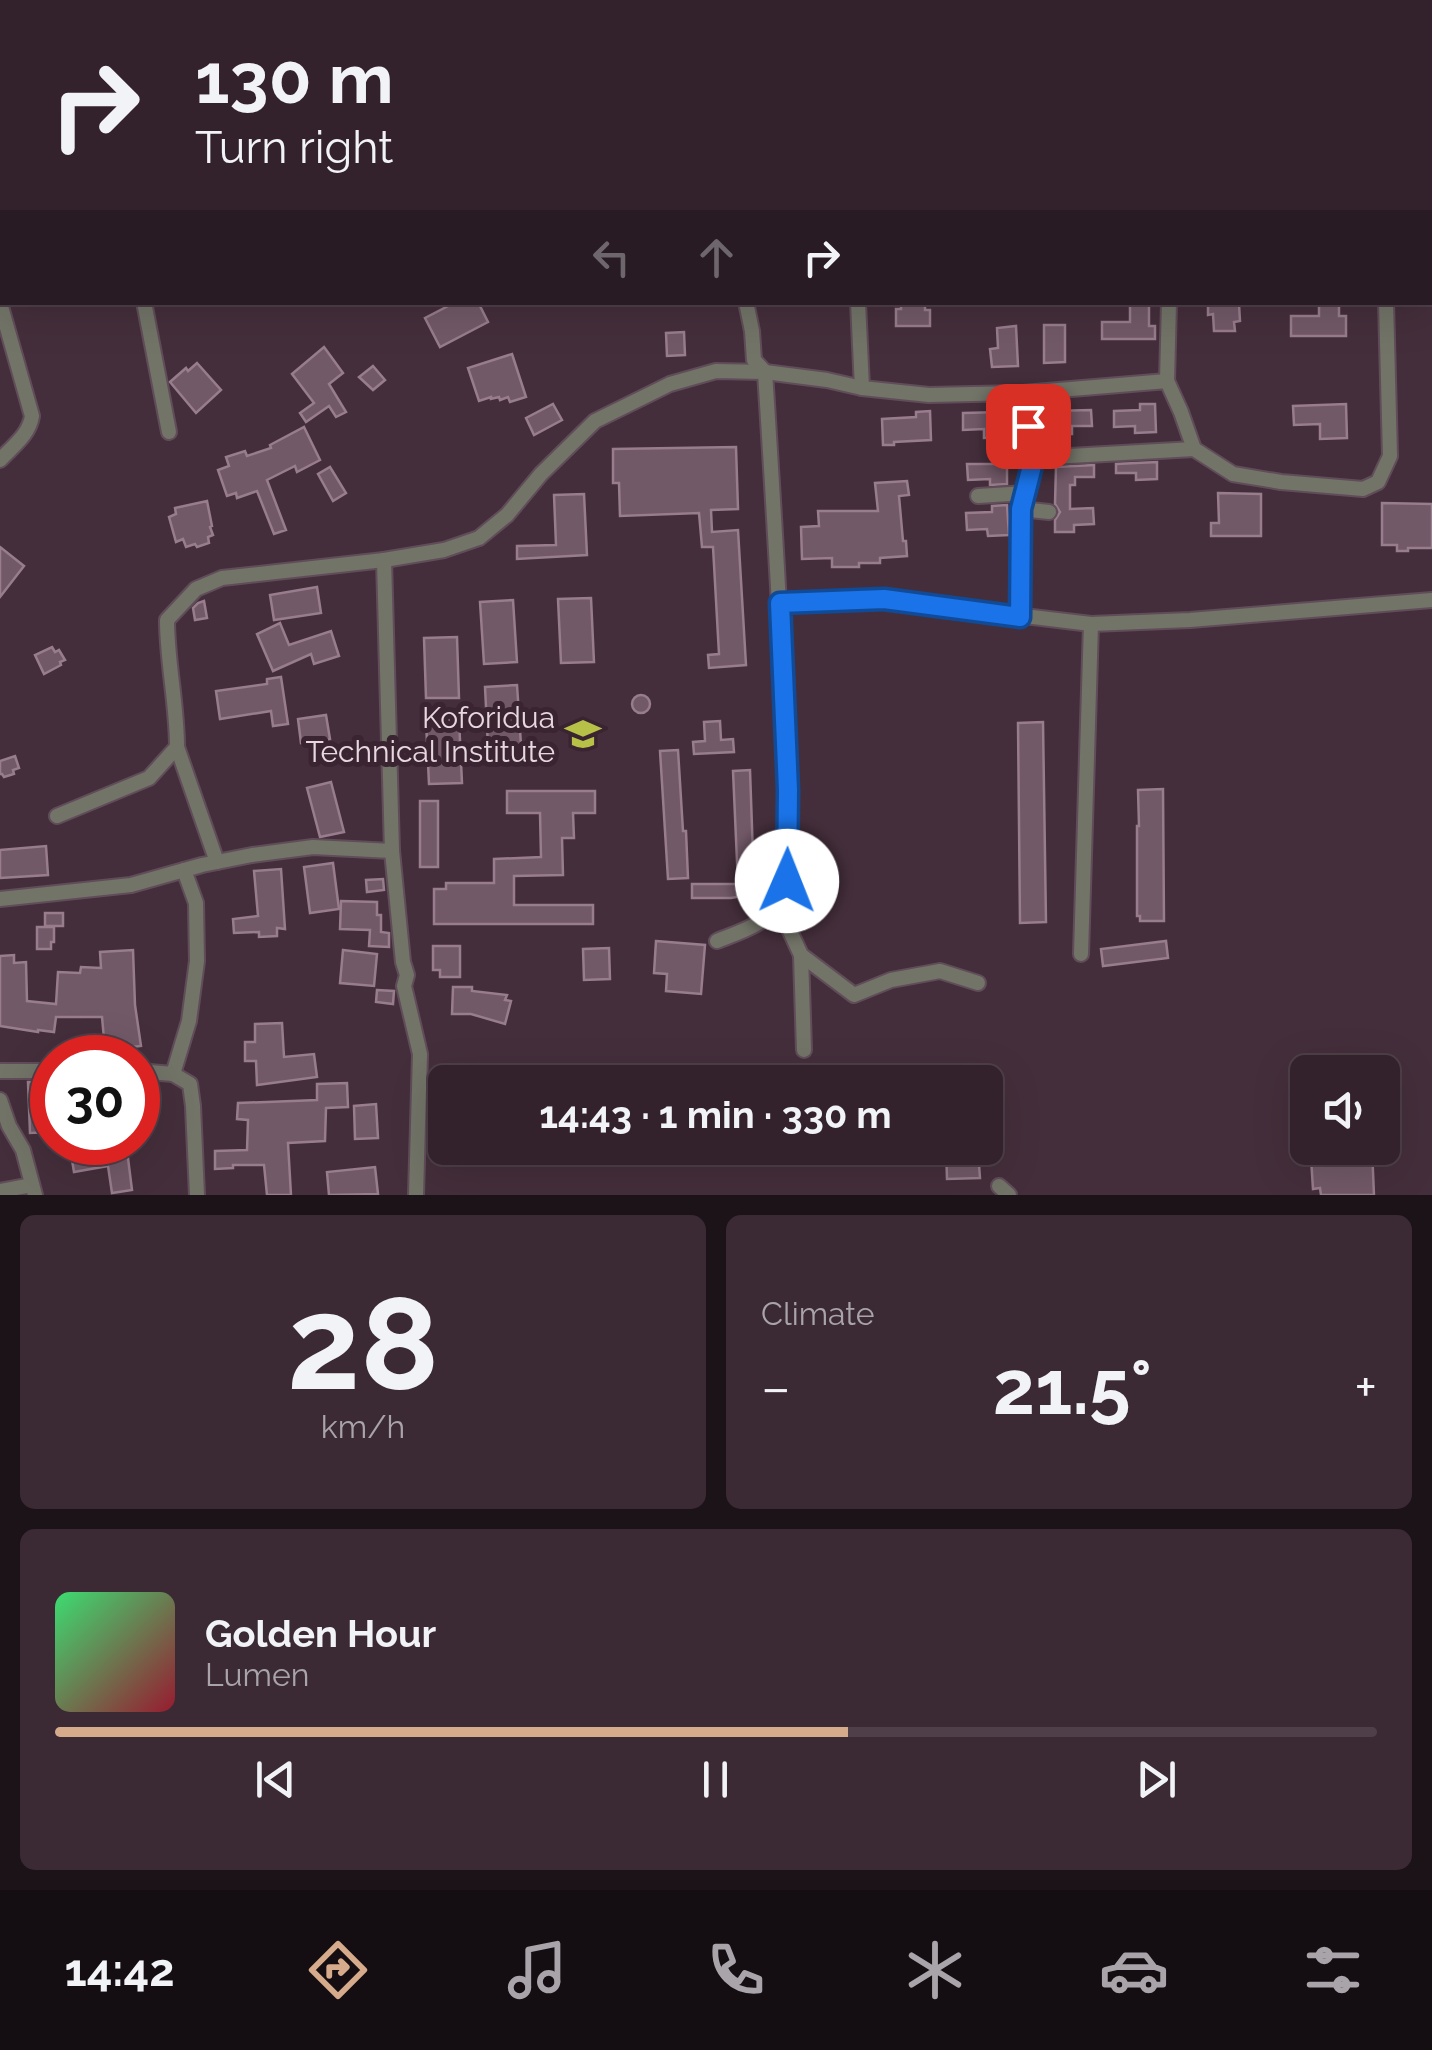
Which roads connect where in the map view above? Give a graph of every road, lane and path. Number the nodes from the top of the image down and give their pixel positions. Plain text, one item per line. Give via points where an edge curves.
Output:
1 (1, 305) edge
2 (145, 305) edge
3 (747, 305) edge
4 (858, 305) edge
5 (1168, 305) edge
6 (1386, 305) edge
7 (765, 372) junction
8 (1167, 381) junction
9 (862, 388) junction
10 (1023, 393) junction
11 (168, 432) dead end
12 (1194, 449) junction
13 (1034, 458) junction
14 (0, 460) edge
15 (1026, 492) junction
16 (978, 496) dead end
17 (1021, 509) junction
18 (1049, 512) dead end
19 (384, 560) junction
20 (1432, 600) edge
21 (780, 603) junction
22 (1020, 617) junction
23 (1092, 624) junction
24 (178, 747) junction
25 (57, 816) dead end
26 (392, 851) junction
27 (217, 862) junction
28 (184, 870) junction
29 (0, 899) edge
30 (778, 904) junction
31 (717, 941) dead end
32 (1081, 954) dead end
33 (800, 956) junction
34 (978, 984) dead end
35 (804, 1050) dead end
36 (0, 1071) edge
37 (30, 1071) edge
38 (160, 1073) edge
39 (173, 1074) junction
40 (0, 1100) edge
41 (0, 1190) edge
42 (33, 1190) edge
43 (196, 1195) edge
44 (416, 1195) edge

1 - 14 street via 32,416 24,436
2 - 11 street
3 - 7 street via 754,360
4 - 9 street
5 - 8 street
6 - 12 street via 1390,456 1378,482 1363,489 1233,474
7 - 9 street
7 - 19 street via 716,371 670,384 595,422 479,538
7 - 21 street
8 - 10 street
8 - 12 street
9 - 10 street
10 - 13 street
12 - 13 street
13 - 15 street
15 - 16 street
15 - 17 street
17 - 18 street
17 - 22 street
19 - 24 street via 222,578 196,589 167,620
19 - 26 street
20 - 23 street
21 - 22 street via 884,599
21 - 30 street via 788,790 787,881
22 - 23 street
23 - 32 street
24 - 25 street via 149,778
24 - 27 street
26 - 27 street via 313,847
26 - 44 street via 404,986 420,1054
27 - 28 street
28 - 29 street via 131,885
28 - 39 street via 196,903 197,961
30 - 31 street via 762,921
30 - 33 street
33 - 34 street via 854,995 940,971
33 - 35 street
36 - 37 street
38 - 39 street
39 - 43 street via 190,1084
40 - 42 street via 24,1150
41 - 42 street

